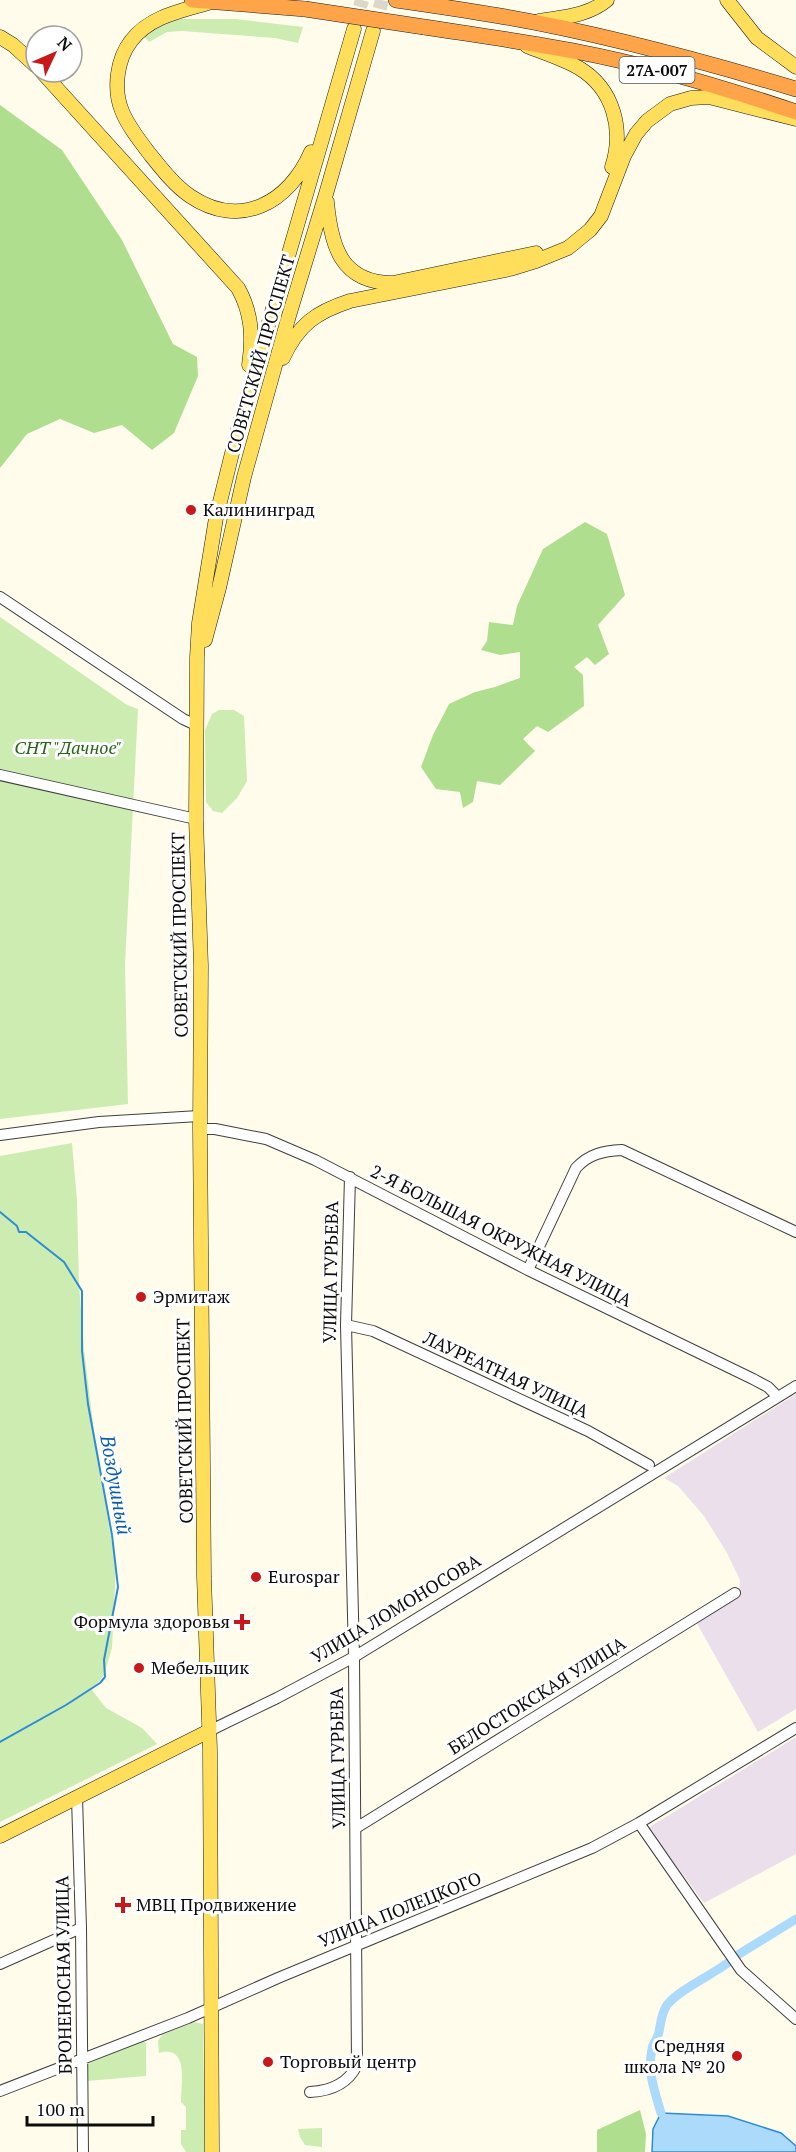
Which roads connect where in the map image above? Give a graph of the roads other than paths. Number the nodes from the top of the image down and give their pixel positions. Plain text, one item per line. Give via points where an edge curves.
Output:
1 (192, 0) edge
2 (396, 0) edge
3 (608, 0) edge
4 (727, 0) edge
5 (215, 1) edge
6 (531, 22) junction
7 (354, 28) tunnel mouth
8 (373, 31) tunnel mouth
9 (0, 37) edge
10 (514, 41) junction
11 (24, 55) edge
12 (796, 67) edge
13 (53, 84) edge
14 (796, 89) edge
15 (336, 92) junction
16 (796, 112) edge
17 (796, 119) edge
18 (326, 194) junction
19 (270, 384) junction
20 (238, 429) junction
21 (0, 597) edge
22 (197, 690) junction
23 (196, 725) junction
24 (0, 775) edge
25 (196, 819) junction
26 (199, 1123) junction
27 (0, 1136) edge
28 (350, 1177) junction
29 (796, 1232) edge
30 (528, 1270) junction
31 (346, 1325) junction
32 (796, 1386) edge
33 (778, 1397) junction
34 (649, 1465) dead end
35 (735, 1593) dead end
36 (354, 1657) junction
37 (796, 1728) edge
38 (209, 1731) junction
39 (77, 1798) junction
40 (639, 1823) junction
41 (356, 1828) junction
42 (0, 1836) edge
43 (81, 1928) junction
44 (356, 1946) junction
45 (0, 1964) edge
46 (211, 2007) junction
47 (796, 2019) edge
48 (82, 2058) junction
49 (0, 2091) edge
50 (310, 2092) dead end
51 (83, 2152) edge
52 (212, 2152) edge

1 - 5 highway, 27А-007
2 - 6 highway
3 - 6 main road via 577,15
4 - 12 main road via 758,38
5 - 10 highway, 27А-007, bridge via 305,9
5 - 15 main road via 163,17 139,32 121,60 116,85 121,110 134,133 188,195 217,209 236,212 254,210 270,202 286,190 306,165
6 - 14 highway, 27А-007 via 679,56
7 - 15 main road, СОВЕТСКИЙ ПРОСПЕКТ
8 - 18 main road, СОВЕТСКИЙ ПРОСПЕКТ
9 - 11 main road
10 - 16 highway, 27А-007 via 666,72
10 - 18 main road via 578,67 604,92 616,119 618,140 605,186 575,234 537,252 380,283 354,272 335,248
13 - 20 main road via 238,288 249,314 251,349
15 - 20 main road, СОВЕТСКИЙ ПРОСПЕКТ
17 - 19 main road via 709,97 670,104 647,120 636,134 601,216 568,248 510,269 328,308 299,331
18 - 19 main road, СОВЕТСКИЙ ПРОСПЕКТ
19 - 22 main road, СОВЕТСКИЙ ПРОСПЕКТ via 203,647
20 - 22 main road, СОВЕТСКИЙ ПРОСПЕКТ via 199,623
21 - 23 street
22 - 23 main road, СОВЕТСКИЙ ПРОСПЕКТ
23 - 25 main road, СОВЕТСКИЙ ПРОСПЕКТ
24 - 25 street
25 - 26 main road, СОВЕТСКИЙ ПРОСПЕКТ via 201,966
26 - 27 street, 2-Я БОЛЬШАЯ ОКРУЖНАЯ УЛИЦА via 99,1122
26 - 28 street, 2-Я БОЛЬШАЯ ОКРУЖНАЯ УЛИЦА via 266,1139
26 - 38 main road, СОВЕТСКИЙ ПРОСПЕКТ
28 - 30 street, 2-Я БОЛЬШАЯ ОКРУЖНАЯ УЛИЦА
28 - 31 street, УЛИЦА ГУРЬЕВА
29 - 30 street via 622,1150 609,1151 584,1160 576,1168
30 - 33 street, 2-Я БОЛЬШАЯ ОКРУЖНАЯ УЛИЦА via 753,1378
31 - 34 street, ЛАУРЕАТНАЯ УЛИЦА via 373,1331 588,1431
31 - 36 street, УЛИЦА ГУРЬЕВА
32 - 33 street, УЛИЦА ЛОМОНОСОВА
33 - 36 street, УЛИЦА ЛОМОНОСОВА
35 - 41 street, БЕЛОСТОКСКАЯ УЛИЦА
36 - 38 street, УЛИЦА ЛОМОНОСОВА
36 - 41 street, УЛИЦА ГУРЬЕВА
37 - 40 street, УЛИЦА ПОЛЕЦКОГО
38 - 39 main road, УЛИЦА ЛОМОНОСОВА
38 - 46 main road, СОВЕТСКИЙ ПРОСПЕКТ
39 - 42 main road, УЛИЦА ЛОМОНОСОВА
39 - 43 street, БРОНЕНОСНАЯ УЛИЦА
40 - 44 street, УЛИЦА ПОЛЕЦКОГО via 592,1848
40 - 47 street via 741,1970
41 - 44 street, УЛИЦА ГУРЬЕВА
43 - 45 street
43 - 48 street, БРОНЕНОСНАЯ УЛИЦА
44 - 46 street, УЛИЦА ПОЛЕЦКОГО
44 - 50 street, УЛИЦА ГУРЬЕВА via 357,2066 344,2082 323,2092
46 - 48 street, УЛИЦА ПОЛЕЦКОГО
46 - 52 main road, СОВЕТСКИЙ ПРОСПЕКТ
48 - 49 street, УЛИЦА ПОЛЕЦКОГО
48 - 51 street, БРОНЕНОСНАЯ УЛИЦА

